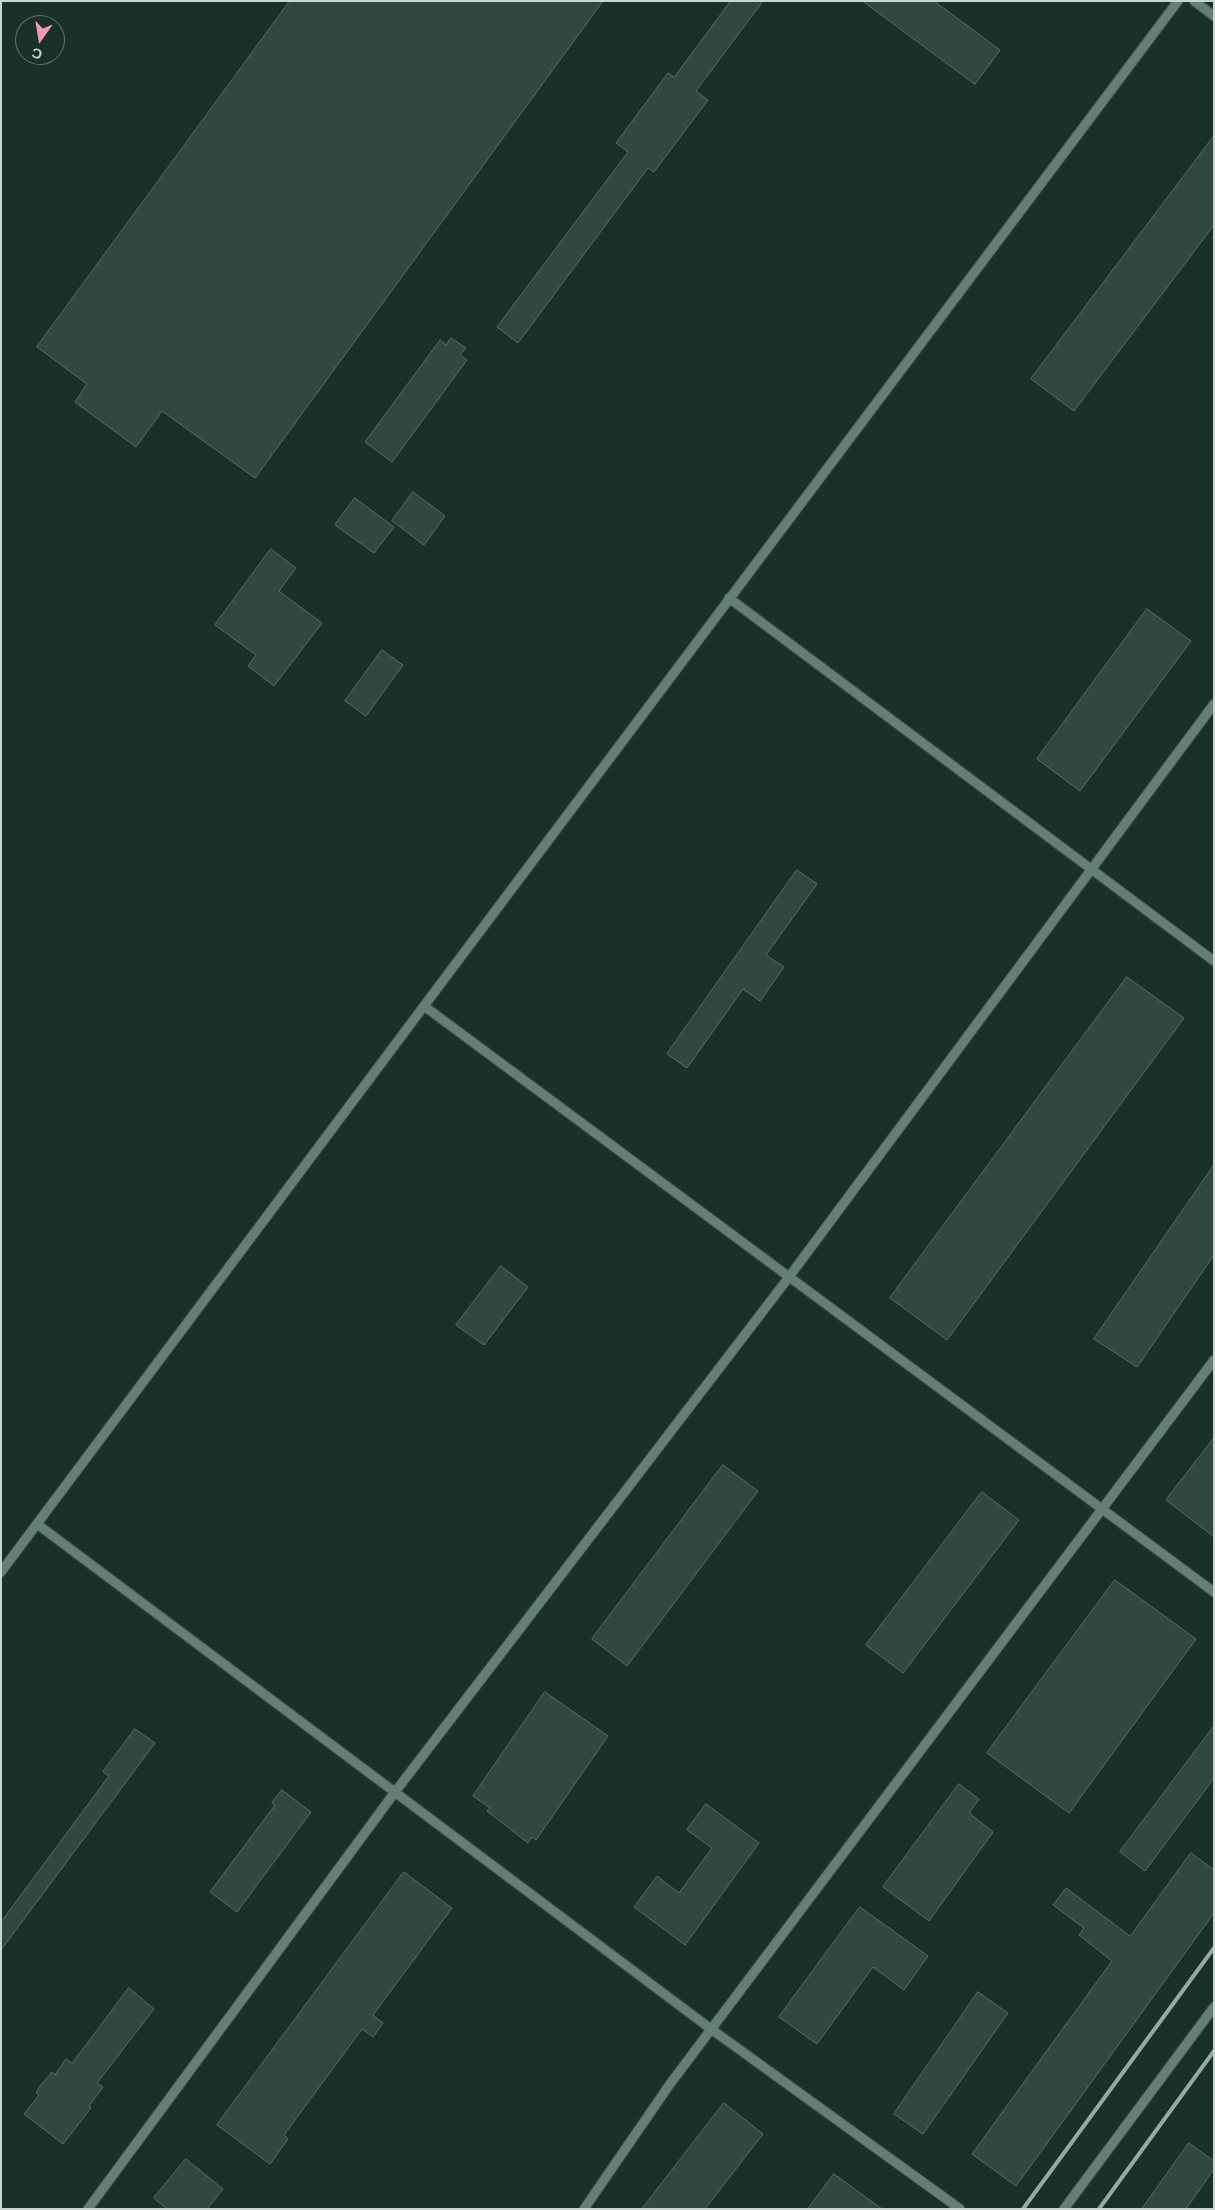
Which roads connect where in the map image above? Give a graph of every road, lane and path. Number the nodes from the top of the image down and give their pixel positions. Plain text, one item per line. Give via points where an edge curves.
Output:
1 (1178, 1) edge
2 (1194, 1) edge
3 (1214, 16) edge
4 (730, 598) junction
5 (1214, 704) edge
6 (1091, 868) junction
7 (1214, 961) edge
8 (424, 1006) junction
9 (789, 1277) junction
10 (1214, 1360) edge
11 (1102, 1509) junction
12 (37, 1524) junction
13 (1, 1572) edge
14 (1214, 1592) edge
15 (395, 1792) junction
16 (1214, 2007) edge
17 (711, 2029) junction
18 (88, 2209) edge
19 (584, 2209) edge
20 (960, 2209) edge
21 (1064, 2209) edge

1 - 4 lane
2 - 3 lane
4 - 6 lane
4 - 8 lane
5 - 6 lane
6 - 7 lane
6 - 9 lane
8 - 9 lane
8 - 12 lane
9 - 11 lane
9 - 15 lane
10 - 11 lane
11 - 14 lane
11 - 17 lane
12 - 13 lane
12 - 15 lane
15 - 17 lane
15 - 18 lane
16 - 21 lane
17 - 19 lane
17 - 20 lane

